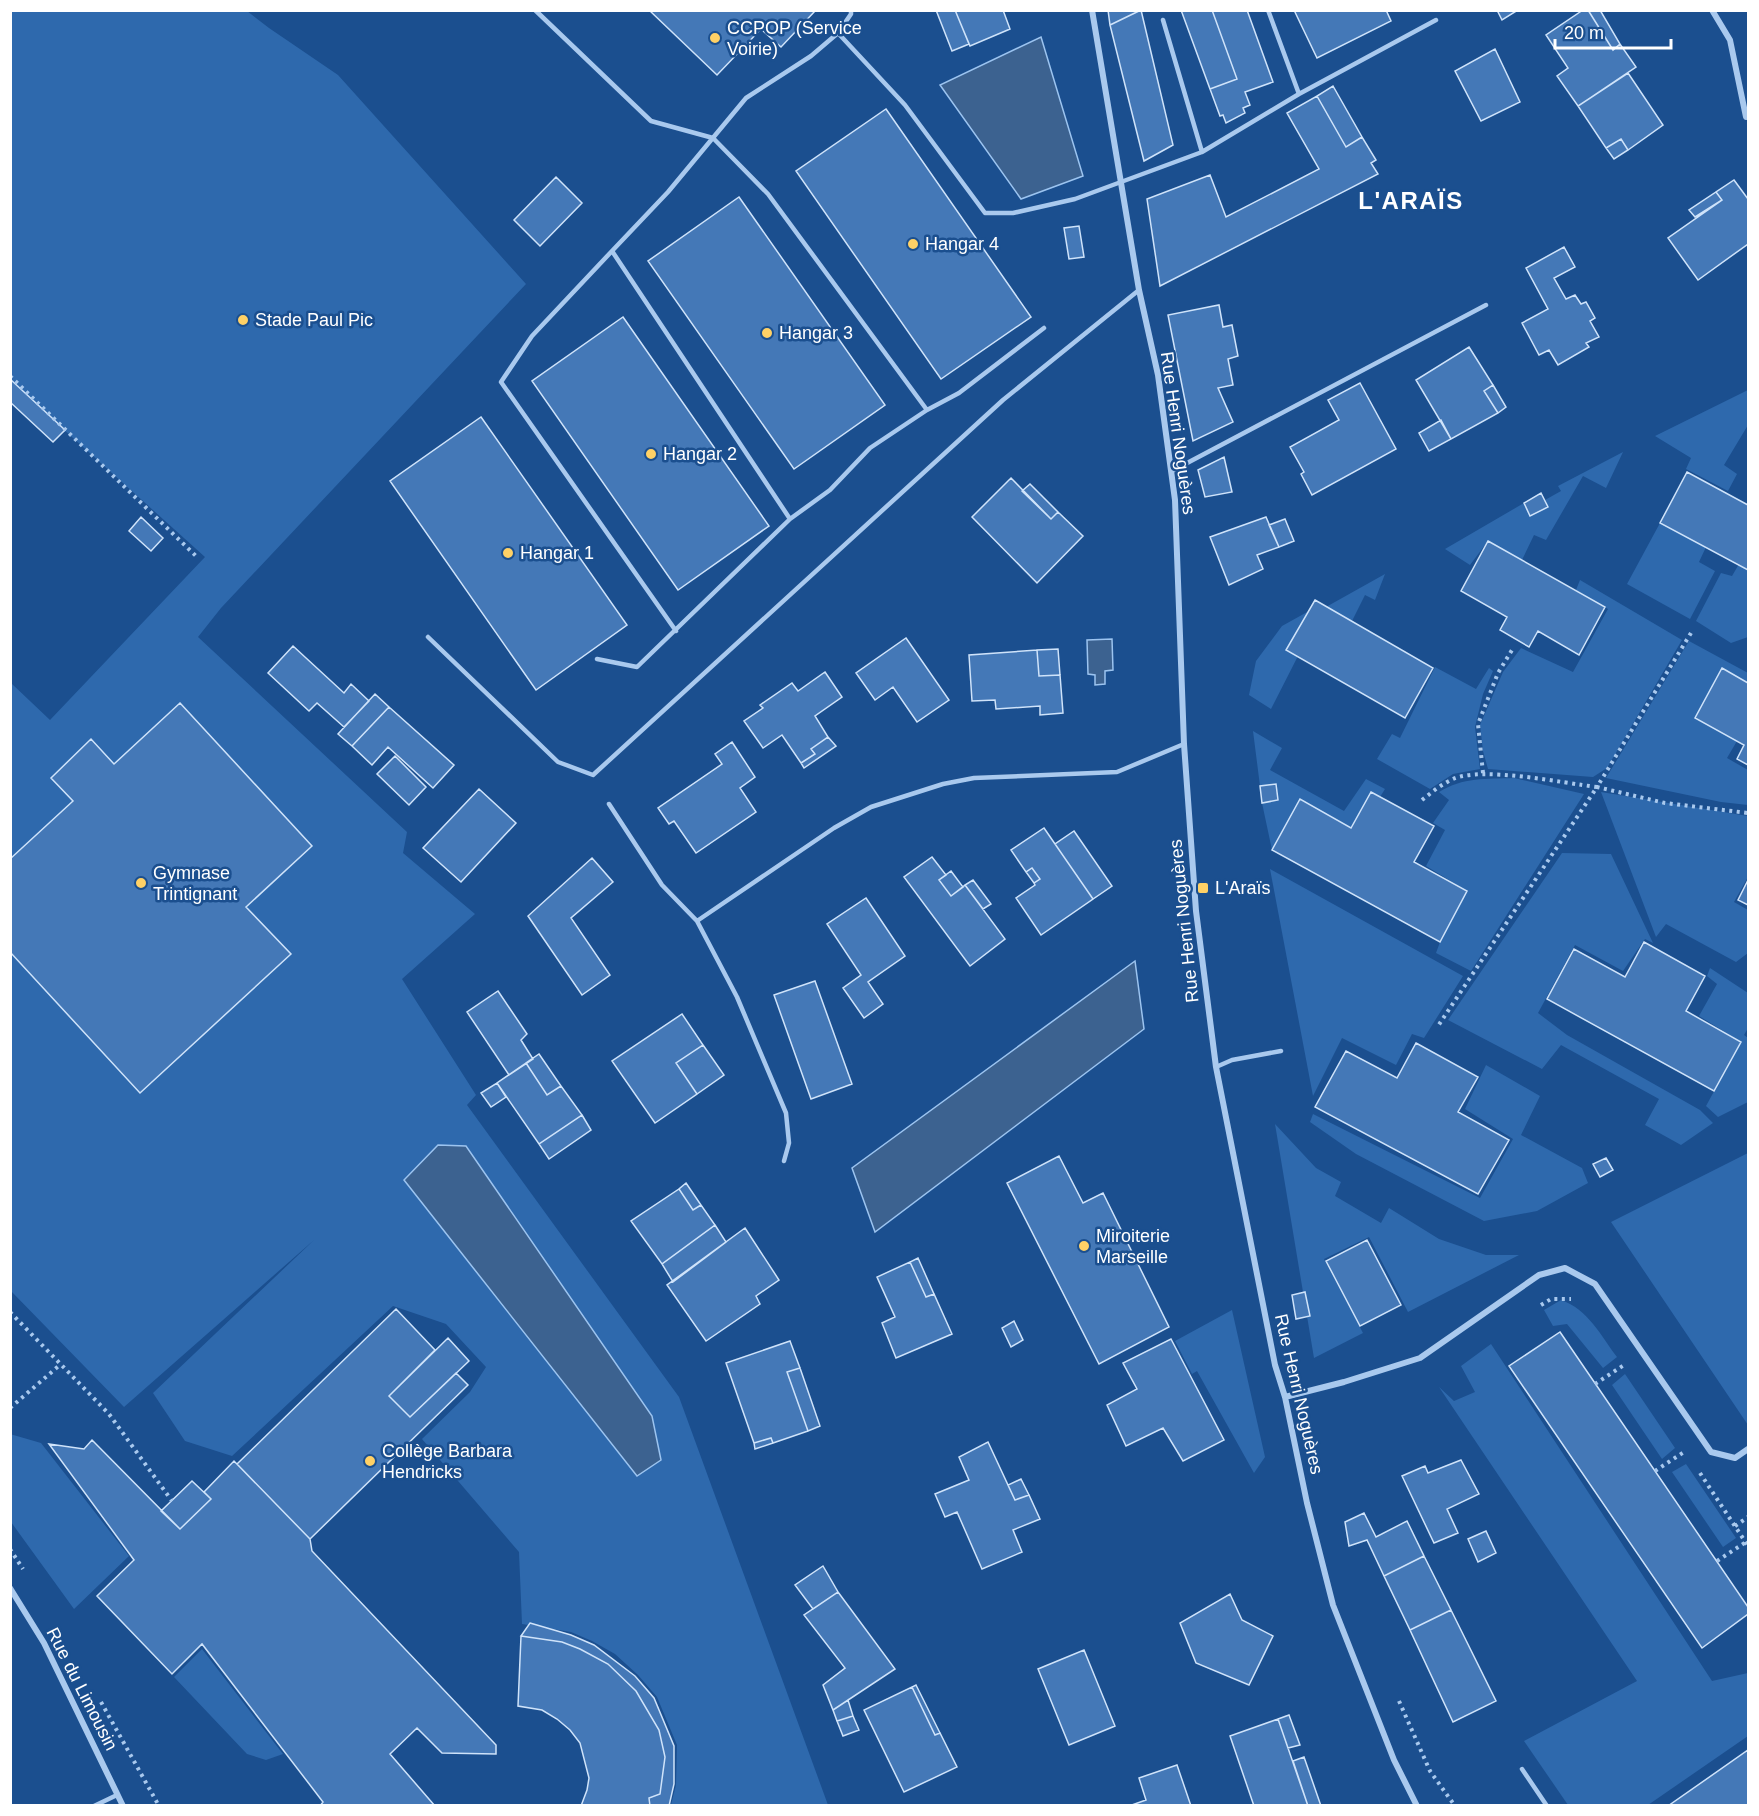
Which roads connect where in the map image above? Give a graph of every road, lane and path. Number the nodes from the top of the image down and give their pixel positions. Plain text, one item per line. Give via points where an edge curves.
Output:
1 (535, 10) edge
2 (851, 10) edge
3 (1092, 10) edge
4 (1268, 10) edge
5 (1712, 10) edge
6 (1163, 20) dead end
7 (1436, 20) dead end
8 (838, 33) junction
9 (1299, 94) junction
10 (1746, 117) dead end
11 (713, 138) junction
12 (1202, 152) junction
13 (1121, 182) junction
14 (612, 251) junction
15 (1139, 290) junction
16 (1486, 305) dead end
17 (1044, 328) dead end
18 (10, 376) edge
19 (927, 411) junction
20 (1172, 471) junction
21 (790, 519) junction
22 (197, 556) dead end
23 (676, 631) junction
24 (1691, 633) dead end
25 (428, 637) dead end
26 (1512, 650) dead end
27 (597, 659) dead end
28 (1184, 744) junction
29 (1483, 773) junction
30 (1597, 787) junction
31 (1422, 800) dead end
32 (609, 804) dead end
33 (1749, 813) edge
34 (698, 921) junction
35 (1438, 1026) dead end
36 (1281, 1051) dead end
37 (1216, 1067) junction
38 (784, 1161) dead end
39 (1576, 1303) dead end
40 (10, 1311) edge
41 (1533, 1311) dead end
42 (1619, 1356) dead end
43 (61, 1364) junction
44 (1625, 1364) junction
45 (1631, 1374) dead end
46 (1595, 1384) dead end
47 (1285, 1397) junction
48 (10, 1408) edge
49 (1678, 1442) dead end
50 (1749, 1449) edge
51 (1685, 1452) junction
52 (1711, 1452) junction
53 (1693, 1463) junction
54 (1656, 1472) dead end
55 (172, 1501) dead end
56 (1749, 1517) edge
57 (1735, 1526) junction
58 (1747, 1544) edge
59 (1717, 1561) dead end
60 (10, 1588) edge
61 (1397, 1696) dead end
62 (1522, 1769) dead end
63 (117, 1794) junction
64 (94, 1806) edge
65 (123, 1806) edge
66 (1417, 1806) edge
67 (1455, 1806) edge
68 (1546, 1806) edge

1 - 11 lane via 651,121
2 - 8 lane
3 - 13 street, Rue Henri Noguères
4 - 9 lane
5 - 10 street via 1730,40
6 - 12 lane
7 - 9 lane
8 - 11 lane via 811,56 746,98
8 - 13 lane via 905,105 984,213 1013,213 1075,199
9 - 12 lane
11 - 14 lane
11 - 19 lane via 768,194
12 - 13 lane
13 - 15 street, Rue Henri Noguères
14 - 21 lane
14 - 23 lane via 532,336 501,382
15 - 20 street, Rue Henri Noguères via 1158,375
15 - 25 lane via 1003,400 592,775 558,762
16 - 20 lane
17 - 19 lane via 959,393
18 - 22 path
19 - 21 lane via 870,448 830,490
20 - 28 street, Rue Henri Noguères
21 - 23 lane
23 - 27 lane via 637,667
24 - 30 path
26 - 29 path via 1498,673 1478,724
28 - 34 lane via 1117,772 974,778 871,807
28 - 37 street, Rue Henri Noguères via 1196,911
29 - 30 path
29 - 31 path via 1455,778
30 - 33 path via 1665,803
30 - 35 path
32 - 34 lane via 662,885
34 - 38 lane via 737,997 786,1113 789,1143
36 - 37 lane
37 - 47 street, Rue Henri Noguères via 1275,1365
39 - 41 path via 1569,1298 1551,1299
40 - 43 path
42 - 44 path
43 - 48 path
43 - 55 path via 109,1414
44 - 45 path
44 - 46 path
47 - 52 street via 1420,1358 1539,1275 1565,1268 1595,1284
47 - 66 street, Rue Henri Noguères via 1333,1605 1394,1760
49 - 51 path
50 - 52 street via 1735,1458
51 - 53 path
51 - 54 path
52 - 53 path
53 - 57 path
56 - 57 path
57 - 58 path
58 - 59 path
60 - 63 street, Rue du Limousin via 44,1643
61 - 67 path via 1430,1771
62 - 68 lane
63 - 64 lane
63 - 65 street, Rue du Limousin

